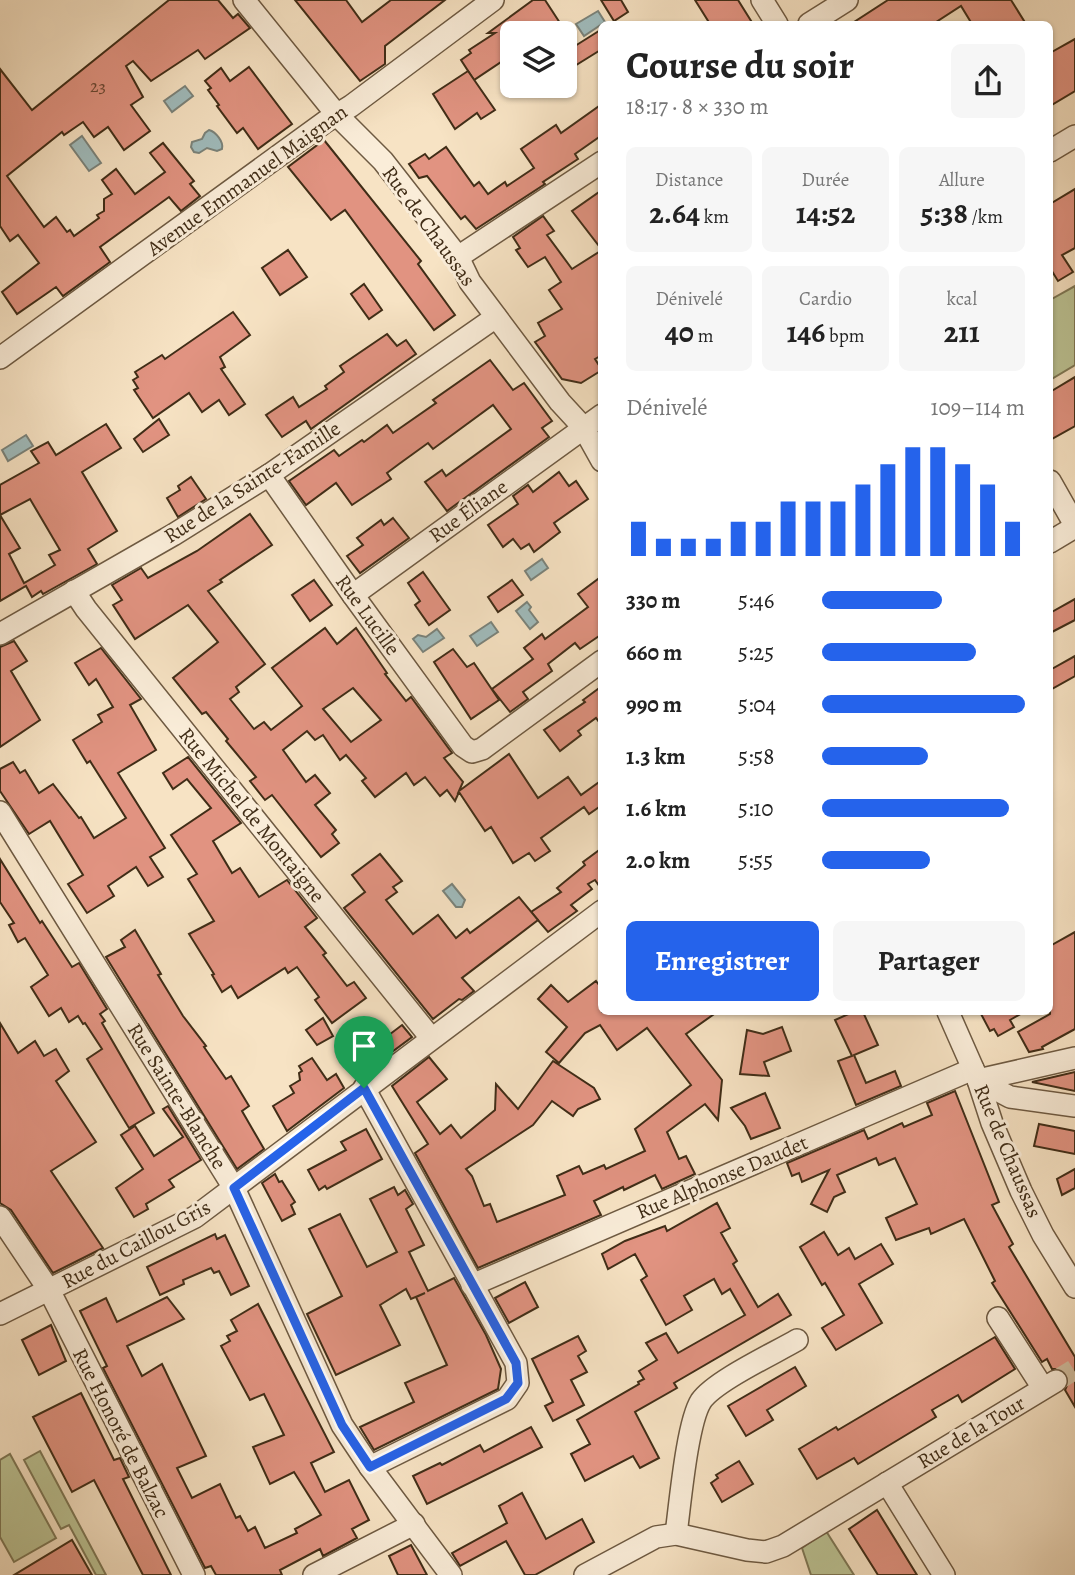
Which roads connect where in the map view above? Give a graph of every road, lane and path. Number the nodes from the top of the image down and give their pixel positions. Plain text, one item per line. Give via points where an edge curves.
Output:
1 (244, 0) edge
2 (493, 0) edge
3 (762, 0) edge
4 (847, 0) edge
5 (775, 21) edge
6 (813, 21) edge
7 (337, 115) junction
8 (1075, 136) edge
9 (1053, 148) edge
10 (598, 165) edge
11 (458, 257) junction
12 (496, 317) junction
13 (0, 358) edge
14 (598, 418) edge
15 (583, 427) junction
16 (598, 454) edge
17 (269, 475) junction
18 (1053, 486) edge
19 (1075, 526) edge
20 (1053, 540) edge
21 (74, 591) junction
22 (353, 595) junction
23 (1, 631) edge
24 (598, 664) edge
25 (0, 812) edge
26 (598, 914) edge
27 (949, 1015) edge
28 (432, 1038) junction
29 (1075, 1058) edge
30 (1029, 1068) junction
31 (975, 1074) junction
32 (364, 1088) junction
33 (1065, 1104) edge
34 (234, 1188) junction
35 (0, 1217) edge
36 (472, 1285) junction
37 (1075, 1287) edge
38 (50, 1290) junction
39 (0, 1314) edge
40 (998, 1318) dead end
41 (797, 1340) dead end
42 (370, 1467) junction
43 (887, 1483) junction
44 (414, 1524) junction
45 (676, 1534) junction
46 (194, 1575) edge
47 (314, 1575) edge
48 (451, 1575) edge
49 (585, 1575) edge
50 (944, 1575) edge

1 - 7 street, Rue de Chaussas
2 - 7 street, Avenue Emmanuel Maignan
3 - 5 street
4 - 6 street
7 - 11 street, Rue de Chaussas via 383,161
7 - 13 street, Avenue Emmanuel Maignan
8 - 9 street
10 - 11 street
11 - 12 street, Rue de Chaussas
12 - 15 street, Rue de Chaussas
12 - 17 street, Rue de la Sainte-Famille
14 - 15 street, Rue Éliane
15 - 16 street, Rue de Chaussas
15 - 22 street, Rue Éliane
17 - 21 street, Rue de la Sainte-Famille
17 - 22 street, Rue Lucille
18 - 19 street
19 - 20 street
21 - 23 street, Rue de la Sainte-Famille
21 - 28 street, Rue Michel de Montaigne
22 - 24 street, Rue Lucille via 463,746 472,752
25 - 34 street, Rue Sainte-Blanche
26 - 28 street, Rue du Caillou Gris
27 - 31 street, Rue de Chaussas
28 - 32 street, Rue du Caillou Gris
29 - 30 street, Rue Alphonse Daudet
30 - 31 street, Rue Alphonse Daudet
30 - 33 street via 1042,1096
31 - 33 street via 1010,1097
31 - 36 street, Rue Alphonse Daudet
31 - 37 street, Rue de Chaussas via 1021,1191
32 - 34 street, Rue du Caillou Gris
32 - 36 street
34 - 38 street, Rue du Caillou Gris via 195,1217
34 - 42 street, Rue Sainte-Blanche via 342,1425
35 - 38 street, Rue Honoré de Balzac
36 - 42 street via 516,1363 518,1383 506,1399
38 - 39 street, Rue du Caillou Gris
38 - 46 street, Rue Honoré de Balzac
40 - 43 street, Rue de la Tour via 1049,1385
41 - 45 street via 713,1389 701,1401 693,1420
42 - 44 street, Rue Sainte-Blanche
43 - 45 street, Rue de la Tour via 766,1552
43 - 50 street
44 - 47 street
44 - 48 street, Rue Sainte-Blanche
45 - 49 street, Rue de la Tour via 640,1544

